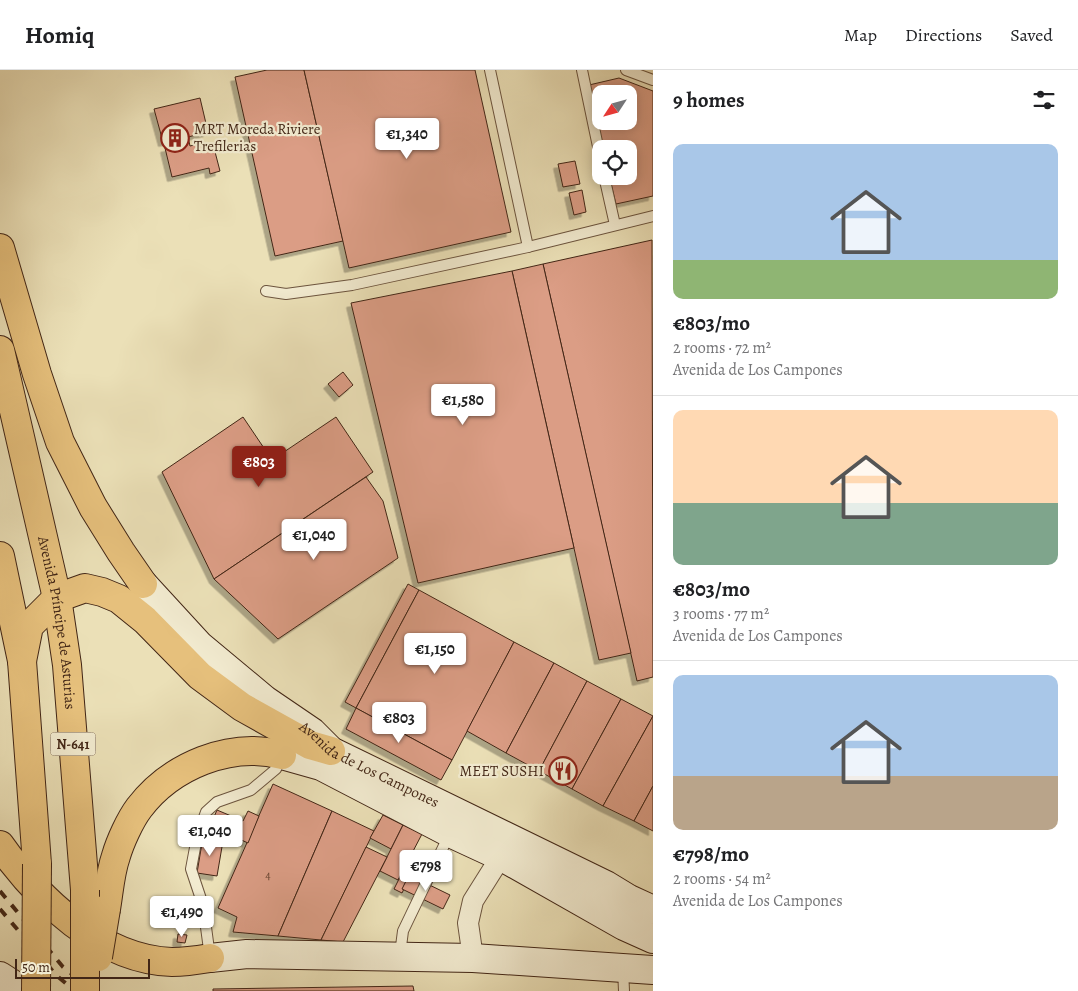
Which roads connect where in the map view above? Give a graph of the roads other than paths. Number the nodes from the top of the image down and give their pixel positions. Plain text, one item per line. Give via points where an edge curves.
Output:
1 (490, 70) edge
2 (582, 70) edge
3 (626, 70) edge
4 (653, 80) edge
5 (597, 140) edge
6 (606, 185) edge
7 (653, 216) edge
8 (615, 225) junction
9 (528, 247) junction
10 (0, 248) edge
11 (266, 290) dead end
12 (0, 350) edge
13 (0, 556) edge
14 (143, 584) joint
15 (57, 598) junction
16 (22, 661) junction
17 (332, 751) junction
18 (282, 755) junction
19 (450, 833) junction
20 (0, 845) edge
21 (504, 858) junction
22 (628, 899) junction
23 (653, 910) edge
24 (653, 939) edge
25 (210, 958) junction
26 (399, 958) junction
27 (474, 958) junction
28 (653, 970) edge
29 (624, 979) edge
30 (10, 982) edge
31 (85, 991) edge
32 (92, 991) edge

1 - 9 lane
2 - 5 lane
3 - 4 lane
6 - 8 lane
7 - 8 lane
8 - 9 lane
9 - 11 lane via 352,285 286,294
10 - 14 highway via 60,442 93,507
12 - 15 highway, Avenida Príncipe de Asturias / N-641
13 - 16 highway, N-641
14 - 17 street, Avenida de Los Campones via 199,645
15 - 16 highway via 29,626
15 - 17 highway via 85,588 119,599 145,620 200,676 242,707 310,745
15 - 31 highway, Avenida Príncipe de Asturias / N-641, bridge via 67,665 85,890
16 - 30 highway, N-641, bridge via 37,864
17 - 22 street, Avenida de Los Campones via 606,885
18 - 19 street, Avenida de Los Campones via 322,766
18 - 25 lane via 276,769 251,790 217,802 206,812 197,837 191,869 203,905
18 - 32 highway, bridge via 244,751 196,762 174,774 139,808 116,857
19 - 21 street, Avenida de Los Campones
19 - 26 lane via 403,931
20 - 25 highway via 15,866 76,926 143,957 172,962
21 - 22 street, Avenida de Los Campones via 519,855 601,896
21 - 24 street, Avenida de Los Campones
21 - 27 street via 495,866 473,901 468,924
22 - 23 street, Avenida de Los Campones
25 - 26 street via 247,954
26 - 27 street
27 - 29 street
28 - 29 street

